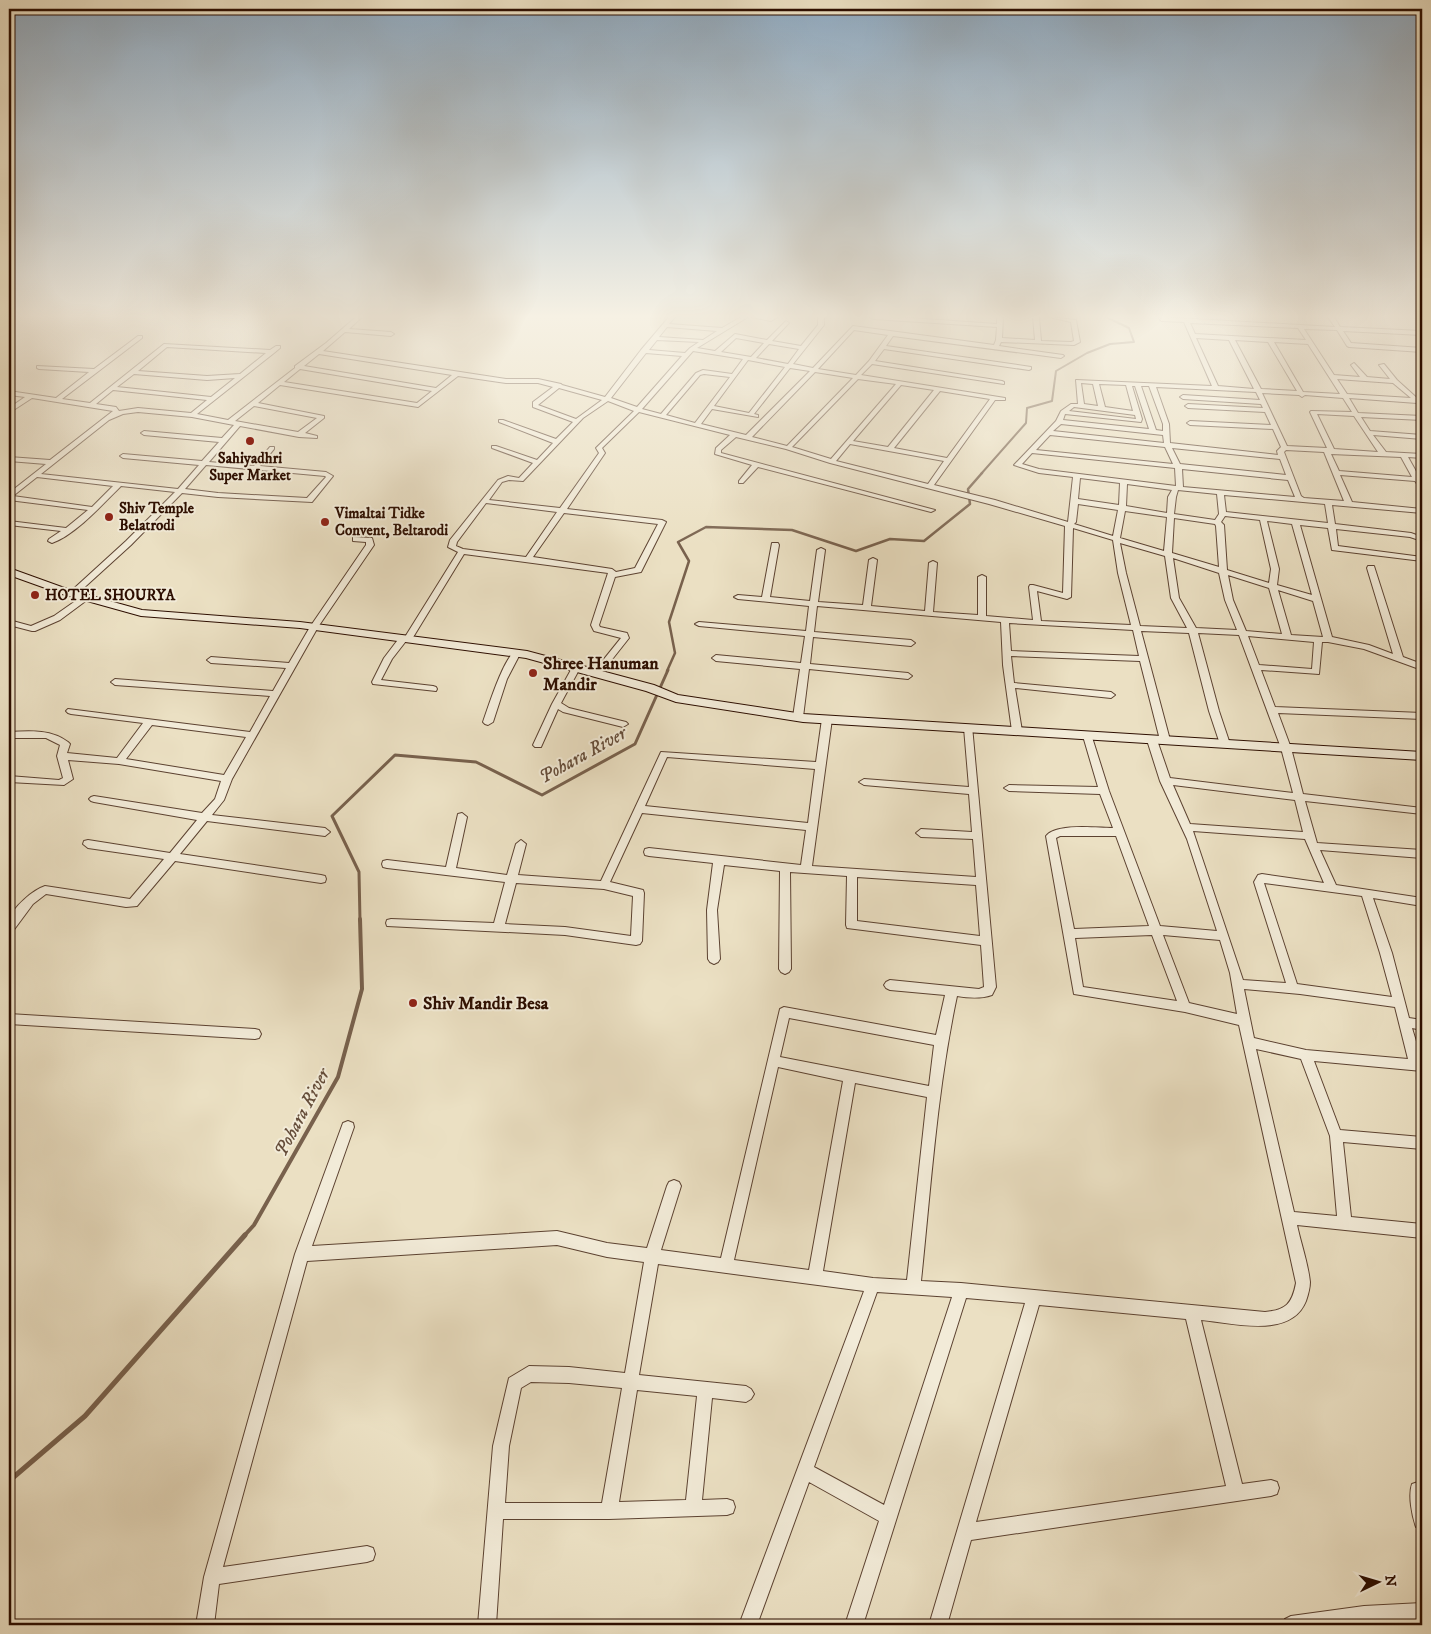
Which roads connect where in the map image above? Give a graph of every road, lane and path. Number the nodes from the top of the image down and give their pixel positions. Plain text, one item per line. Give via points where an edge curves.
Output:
1 (11, 393) edge
2 (67, 393) edge
3 (105, 393) edge
4 (160, 393) edge
5 (220, 393) edge
6 (266, 393) edge
7 (342, 393) edge
8 (434, 393) edge
9 (548, 393) edge
10 (585, 393) edge
11 (610, 393) edge
12 (653, 393) edge
13 (681, 393) edge
14 (721, 393) edge
15 (767, 393) edge
16 (791, 393) edge
17 (840, 393) edge
18 (891, 393) edge
19 (935, 393) edge
20 (964, 393) edge
21 (1080, 393) edge
22 (1099, 393) edge
23 (1132, 393) edge
24 (1141, 393) edge
25 (1155, 393) edge
26 (1259, 393) edge
27 (1276, 393) edge
28 (1343, 393) edge
29 (1302, 395) joint
30 (31, 396) junction
31 (1183, 397) dead end
32 (1345, 397) junction
33 (994, 398) junction
34 (213, 399) junction
35 (1004, 399) dead end
36 (58, 400) junction
37 (607, 400) junction
38 (1420, 401) edge
39 (1263, 402) junction
40 (92, 404) junction
41 (253, 404) junction
42 (1081, 406) junction
43 (1188, 406) dead end
44 (711, 407) junction
45 (1102, 408) junction
46 (638, 410) junction
47 (1267, 410) junction
48 (9, 411) edge
49 (1063, 412) junction
50 (1137, 413) junction
51 (192, 415) junction
52 (750, 415) junction
53 (1356, 415) junction
54 (662, 416) junction
55 (109, 418) junction
56 (767, 418) junction
57 (1422, 418) edge
58 (501, 421) dead end
59 (577, 421) junction
60 (1139, 421) junction
61 (230, 422) junction
62 (1060, 422) junction
63 (1190, 423) dead end
64 (239, 424) junction
65 (697, 425) junction
66 (1275, 427) junction
67 (1142, 430) junction
68 (1153, 431) junction
69 (144, 433) dead end
70 (1049, 433) junction
71 (1167, 433) junction
72 (1368, 433) junction
73 (736, 434) junction
74 (300, 435) junction
75 (748, 437) junction
76 (1422, 437) edge
77 (315, 438) dead end
78 (222, 440) junction
79 (557, 442) junction
80 (848, 442) junction
81 (1167, 445) junction
82 (272, 448) dead end
83 (494, 448) dead end
84 (788, 448) junction
85 (1285, 448) junction
86 (889, 450) junction
87 (1331, 450) junction
88 (1030, 451) junction
89 (1384, 454) junction
90 (1403, 455) junction
91 (123, 456) dead end
92 (1422, 456) edge
93 (1283, 457) junction
94 (9, 459) edge
95 (949, 460) junction
96 (51, 462) junction
97 (537, 462) junction
98 (832, 462) junction
99 (203, 464) junction
100 (757, 464) junction
101 (256, 467) junction
102 (1178, 467) junction
103 (1336, 473) junction
104 (34, 475) junction
105 (1076, 476) junction
106 (1291, 478) junction
107 (1417, 479) junction
108 (741, 482) dead end
109 (1124, 482) junction
110 (119, 484) junction
111 (929, 487) junction
112 (1422, 487) edge
113 (1178, 488) junction
114 (180, 490) junction
115 (1220, 492) junction
116 (9, 497) edge
117 (1302, 500) junction
118 (484, 501) junction
119 (1074, 501) junction
120 (1328, 502) junction
121 (1349, 504) junction
122 (1122, 508) junction
123 (94, 509) junction
124 (931, 510) dead end
125 (562, 511) junction
126 (1422, 511) edge
127 (1223, 514) junction
128 (1171, 515) junction
129 (1263, 518) junction
130 (1295, 521) junction
131 (1217, 522) junction
132 (9, 523) edge
133 (1069, 525) junction
134 (1333, 525) junction
135 (68, 530) junction
136 (1422, 538) edge
137 (356, 539) dead end
138 (1116, 539) junction
139 (52, 541) dead end
140 (775, 545) dead end
141 (821, 550) dead end
142 (462, 551) junction
143 (1168, 554) junction
144 (528, 559) junction
145 (1422, 559) edge
146 (873, 560) dead end
147 (933, 562) dead end
148 (1372, 568) dead end
149 (9, 570) edge
150 (1223, 571) junction
151 (612, 575) junction
152 (982, 577) dead end
153 (1273, 586) junction
154 (73, 594) junction
155 (738, 596) dead end
156 (87, 597) junction
157 (766, 599) junction
158 (1316, 599) junction
159 (813, 603) junction
160 (867, 608) junction
161 (929, 614) junction
162 (982, 618) junction
163 (1005, 620) junction
164 (9, 622) edge
165 (1037, 623) junction
166 (699, 624) dead end
167 (314, 627) junction
168 (1138, 628) junction
169 (1194, 631) junction
170 (809, 634) junction
171 (1244, 634) junction
172 (1287, 637) junction
173 (405, 639) junction
174 (1328, 639) junction
175 (1318, 640) junction
176 (911, 643) dead end
177 (1006, 652) junction
178 (516, 654) junction
179 (716, 658) dead end
180 (1146, 659) junction
181 (1399, 659) junction
182 (211, 660) dead end
183 (292, 666) junction
184 (805, 666) junction
185 (1256, 667) junction
186 (1422, 667) edge
187 (576, 668) junction
188 (596, 674) junction
189 (908, 676) dead end
190 (115, 682) dead end
191 (1010, 685) junction
192 (433, 689) dead end
193 (276, 694) junction
194 (1112, 695) dead end
195 (556, 704) junction
196 (1272, 710) junction
197 (71, 711) dead end
198 (1422, 716) edge
199 (798, 717) junction
200 (827, 719) junction
201 (149, 722) junction
202 (488, 722) dead end
203 (623, 724) dead end
204 (969, 728) junction
205 (1017, 731) junction
206 (9, 735) edge
207 (254, 735) junction
208 (1088, 736) junction
209 (1159, 740) junction
210 (1225, 744) junction
211 (538, 746) dead end
212 (1286, 748) junction
213 (62, 756) junction
214 (1422, 756) edge
215 (119, 762) junction
216 (820, 766) junction
217 (9, 779) edge
218 (227, 779) junction
219 (1165, 781) junction
220 (864, 782) dead end
221 (1009, 788) dead end
222 (974, 791) junction
223 (1104, 791) junction
224 (1298, 796) junction
225 (94, 799) dead end
226 (639, 809) junction
227 (1422, 811) edge
228 (206, 816) junction
229 (462, 818) dead end
230 (812, 826) junction
231 (1187, 827) junction
232 (326, 832) dead end
233 (1119, 832) junction
234 (922, 833) dead end
235 (978, 836) junction
236 (1311, 841) junction
237 (88, 844) dead end
238 (521, 844) dead end
239 (649, 852) dead end
240 (1422, 854) edge
241 (173, 856) junction
242 (719, 860) junction
243 (387, 864) dead end
244 (785, 868) junction
245 (806, 870) junction
246 (450, 871) junction
247 (852, 873) junction
248 (322, 879) dead end
249 (512, 879) junction
250 (982, 881) junction
251 (604, 884) junction
252 (1332, 888) junction
253 (1366, 893) junction
254 (1422, 902) edge
255 (391, 923) dead end
256 (9, 928) edge
257 (498, 928) junction
258 (1157, 930) junction
259 (1070, 934) junction
260 (1224, 936) junction
261 (987, 941) junction
262 (714, 959) dead end
263 (785, 969) dead end
264 (1238, 984) junction
265 (890, 985) dead end
266 (1293, 988) junction
267 (952, 991) junction
268 (1399, 1003) junction
269 (1185, 1007) junction
270 (9, 1019) edge
271 (1244, 1021) junction
272 (1405, 1022) junction
273 (1422, 1026) edge
274 (255, 1034) dead end
275 (941, 1041) junction
276 (1249, 1042) junction
277 (1306, 1055) junction
278 (773, 1061) junction
279 (1419, 1065) edge
280 (850, 1077) junction
281 (934, 1093) junction
282 (348, 1127) dead end
283 (1336, 1136) junction
284 (1422, 1143) edge
285 (674, 1186) dead end
286 (1288, 1218) junction
287 (1345, 1224) junction
288 (1422, 1232) edge
289 (302, 1254) junction
290 (652, 1255) junction
291 (726, 1265) junction
292 (815, 1277) junction
293 (873, 1285) junction
294 (913, 1287) junction
295 (962, 1290) junction
296 (1034, 1297) junction
297 (1192, 1312) junction
298 (632, 1381) junction
299 (706, 1389) junction
300 (746, 1394) dead end
301 (805, 1471) junction
302 (1271, 1488) dead end
303 (1422, 1490) edge
304 (1236, 1493) junction
305 (727, 1506) dead end
306 (693, 1508) junction
307 (496, 1511) junction
308 (609, 1511) junction
309 (889, 1517) junction
310 (1422, 1521) edge
311 (966, 1532) junction
312 (367, 1554) dead end
313 (212, 1577) junction
314 (1422, 1612) edge
315 (205, 1625) edge
316 (486, 1625) edge
317 (748, 1625) edge
318 (854, 1625) edge
319 (938, 1625) edge
320 (1291, 1625) edge

1 - 30 street
2 - 36 street
3 - 40 street
4 - 34 street
5 - 34 street
6 - 41 street
7 - 8 street via 415,405
9 - 59 street via 535,406
10 - 37 street
11 - 37 street
12 - 46 street
13 - 54 street
14 - 44 street
15 - 52 street
16 - 56 street
17 - 84 street
18 - 80 street
19 - 86 street
20 - 33 street
21 - 42 street
22 - 45 street
23 - 50 street
24 - 68 street
25 - 71 street
26 - 39 street
27 - 29 street
28 - 32 street
29 - 32 street
30 - 36 street
30 - 48 street
31 - 39 street
32 - 38 street
32 - 53 street
33 - 35 street
33 - 95 street
34 - 51 street
36 - 40 street
37 - 46 street
37 - 59 street
39 - 47 street
40 - 55 street via 114,408 116,411
41 - 61 street
41 - 74 street via 322,417
42 - 45 street
42 - 49 street via 1073,405
43 - 47 street
44 - 52 street
44 - 65 street
45 - 50 street
46 - 54 street
46 - 125 street via 599,448 602,453
47 - 66 street
49 - 60 street
49 - 62 street
50 - 60 street
51 - 55 street via 134,410
51 - 61 street
52 - 56 street
53 - 57 street
53 - 72 street
53 - 87 street via 1312,412
54 - 65 street
55 - 96 street
56 - 75 street
58 - 79 street
59 - 79 street
60 - 67 street
61 - 64 street
62 - 67 street
62 - 70 street
63 - 66 street
64 - 74 street
64 - 78 street
65 - 73 street
66 - 85 street
67 - 68 street
68 - 71 street
69 - 78 street
70 - 81 street
70 - 88 street
71 - 81 street
72 - 76 street
72 - 89 street
73 - 75 street
73 - 100 street via 718,449 718,454
74 - 77 street
75 - 84 street
78 - 99 street
79 - 97 street
80 - 86 street
80 - 98 street
81 - 93 street
81 - 102 street
82 - 101 street
83 - 97 street
84 - 98 street
85 - 87 street
85 - 93 street via 1280,451
86 - 95 street
87 - 89 street
87 - 103 street via 1327,452
88 - 102 street
88 - 105 street via 1017,465
89 - 90 street
90 - 92 street
90 - 107 street
91 - 99 street
93 - 106 street
94 - 96 street
95 - 111 street
96 - 104 street
97 - 118 street via 521,480 503,478
98 - 111 street
99 - 101 street
99 - 114 street
100 - 108 street
100 - 124 street
101 - 114 street via 330,476 309,500
102 - 106 street
102 - 113 street
103 - 107 street
103 - 121 street
104 - 110 street
104 - 116 street
105 - 109 street
105 - 119 street
106 - 117 street
107 - 112 street
109 - 113 street
109 - 122 street
110 - 114 street
110 - 123 street
111 - 133 street
113 - 115 street
113 - 128 street via 1172,496
114 - 154 street
115 - 117 street
115 - 127 street
116 - 123 street
117 - 120 street
118 - 125 street
118 - 142 street via 453,542 452,546
119 - 122 street
119 - 133 street
120 - 121 street
120 - 134 street
121 - 126 street
122 - 128 street
122 - 138 street
123 - 135 street
125 - 144 street
125 - 151 street via 662,522 638,570
127 - 129 street
127 - 131 street
128 - 131 street
128 - 143 street
129 - 130 street
129 - 153 street via 1275,569
130 - 134 street
130 - 158 street
131 - 150 street via 1220,525
132 - 135 street
133 - 138 street
133 - 165 street via 1066,597 1033,587
134 - 136 street
134 - 145 street via 1336,548
135 - 139 street
137 - 167 street via 369,540 370,545
138 - 143 street
138 - 168 street
140 - 157 street
141 - 159 street
142 - 144 street
142 - 173 street
143 - 150 street
143 - 169 street via 1175,598
144 - 151 street via 607,569
146 - 160 street
147 - 161 street
148 - 181 street
149 - 154 street
150 - 153 street
150 - 171 street via 1229,600
151 - 188 street via 595,625 597,629 625,638
152 - 162 street
153 - 158 street
153 - 172 street
154 - 156 street
155 - 157 street
156 - 164 street via 56,618 32,629
156 - 167 street via 141,613
157 - 159 street
158 - 174 street
159 - 160 street
159 - 170 street
160 - 161 street
161 - 162 street
162 - 163 street
163 - 165 street
163 - 177 street
165 - 168 street
166 - 170 street
167 - 173 street
167 - 183 street
168 - 169 street
168 - 180 street
169 - 171 street
169 - 210 street
170 - 176 street
170 - 184 street
171 - 172 street
171 - 185 street
172 - 175 street
173 - 178 street
173 - 192 street via 388,658 376,682
174 - 175 street
174 - 181 street via 1366,647
175 - 185 street via 1316,672
177 - 180 street
177 - 191 street
178 - 187 street
178 - 202 street via 503,679
179 - 184 street
180 - 209 street
181 - 186 street
182 - 183 street
183 - 193 street
184 - 189 street
184 - 199 street
185 - 196 street
187 - 188 street
187 - 195 street
188 - 199 street via 676,698
190 - 193 street
191 - 194 street
191 - 205 street
193 - 207 street
195 - 203 street via 566,710
195 - 211 street
196 - 198 street
196 - 212 street
197 - 201 street
199 - 200 street
200 - 204 street
200 - 216 street
201 - 207 street
201 - 215 street
204 - 205 street
204 - 222 street
205 - 208 street
206 - 213 street via 52,736 65,744
207 - 218 street
208 - 209 street
208 - 223 street
209 - 210 street
209 - 219 street
210 - 212 street
212 - 214 street
212 - 224 street
213 - 215 street
213 - 217 street via 68,779 61,783
215 - 218 street
216 - 226 street via 664,754
216 - 230 street
218 - 228 street via 218,800
219 - 224 street
219 - 231 street
220 - 222 street
221 - 223 street
222 - 235 street
223 - 233 street
224 - 227 street
224 - 236 street
225 - 228 street
226 - 230 street
226 - 251 street
228 - 232 street
228 - 241 street
229 - 246 street
230 - 245 street
231 - 236 street
231 - 260 street
233 - 258 street
233 - 259 street via 1058,832 1051,836
234 - 235 street
235 - 250 street
236 - 240 street
236 - 252 street
237 - 241 street
238 - 249 street
239 - 242 street
241 - 248 street
241 - 256 street via 133,903 45,890 31,899
242 - 244 street
242 - 262 street via 712,910
243 - 246 street
244 - 245 street
244 - 263 street
245 - 247 street
246 - 249 street
247 - 250 street
247 - 261 street via 851,926
249 - 251 street
249 - 257 street
250 - 261 street
251 - 257 street via 639,894 636,941 565,930
252 - 253 street
252 - 266 street via 1266,877 1259,882
253 - 254 street
253 - 268 street
255 - 257 street
258 - 259 street
258 - 260 street
258 - 269 street
259 - 269 street via 1078,991
260 - 264 street
261 - 267 street via 988,992
264 - 266 street
264 - 271 street
265 - 267 street
266 - 268 street
267 - 275 street
268 - 272 street
269 - 271 street
270 - 274 street
271 - 276 street
272 - 273 street
272 - 279 street
275 - 278 street via 784,1012
275 - 281 street
276 - 277 street
276 - 286 street
277 - 279 street
277 - 283 street
278 - 280 street
278 - 291 street
280 - 281 street
280 - 292 street
281 - 294 street
282 - 289 street
283 - 284 street
283 - 287 street
285 - 290 street
286 - 287 street
286 - 297 street via 1303,1283 1296,1308 1280,1319
287 - 288 street
289 - 290 street via 557,1238 607,1250
289 - 313 street
290 - 291 street
290 - 298 street
291 - 292 street
292 - 293 street
293 - 294 street
293 - 301 street
294 - 295 street
295 - 296 street
295 - 309 street
296 - 297 street
296 - 311 street
297 - 304 street
298 - 299 street
298 - 307 street via 569,1374 529,1374 514,1383 501,1446
298 - 308 street
299 - 300 street
299 - 306 street
301 - 309 street
301 - 317 street
302 - 304 street
303 - 310 street via 1418,1490
304 - 311 street
305 - 306 street
306 - 308 street
307 - 308 street
307 - 316 street
309 - 318 street
311 - 319 street
312 - 313 street
313 - 315 street
314 - 320 street via 1364,1615

